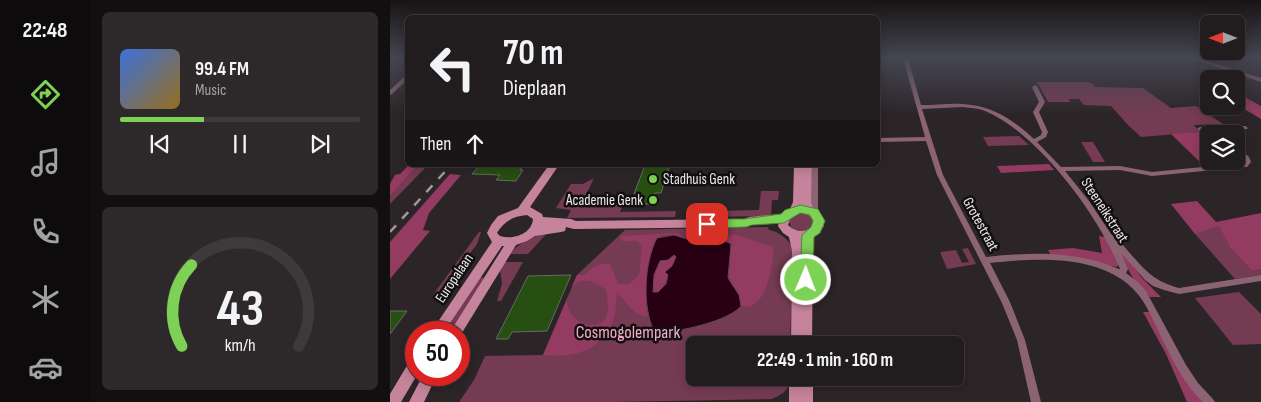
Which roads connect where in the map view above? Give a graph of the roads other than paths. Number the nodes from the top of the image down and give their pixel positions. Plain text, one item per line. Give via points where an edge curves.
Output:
1 (910, 77) edge
2 (405, 79) edge
3 (1035, 88) dead end
4 (390, 93) edge
5 (919, 107) junction
6 (928, 139) junction
7 (880, 140) edge
8 (1033, 142) junction
9 (553, 167) edge
10 (558, 167) edge
11 (799, 167) edge
12 (807, 167) edge
13 (815, 167) edge
14 (1061, 169) junction
15 (1200, 169) edge
16 (795, 210) junction
17 (525, 211) junction
18 (811, 211) junction
19 (538, 221) junction
20 (784, 222) junction
21 (574, 225) junction
22 (532, 232) junction
23 (794, 235) junction
24 (808, 235) junction
25 (1109, 235) junction
26 (505, 242) junction
27 (985, 260) junction
28 (1121, 273) junction
29 (1261, 278) edge
30 (445, 321) edge
31 (462, 321) edge
32 (797, 336) edge
33 (806, 336) edge
34 (405, 382) edge
35 (424, 386) edge
36 (796, 386) edge
37 (806, 386) edge
38 (393, 402) edge
39 (416, 402) edge
40 (796, 402) edge
41 (806, 402) edge
42 (1036, 402) edge
43 (1210, 402) edge

1 - 5 street, Grotestraat
2 - 4 street
3 - 8 street via 1042,102 1036,112 1045,132
5 - 6 street, Grotestraat
5 - 8 street, Steeneikstraat via 968,106 988,110
6 - 7 street
6 - 27 street, Grotestraat via 948,191
8 - 14 street, Steeneikstraat
9 - 17 main road, Europalaan
10 - 17 main road, Europalaan
11 - 16 main road
12 - 18 main road via 806,202
13 - 18 street
14 - 15 street via 1120,168 1152,174
14 - 25 street, Steeneikstraat
16 - 18 main road
16 - 20 main road
17 - 19 main road via 534,213
17 - 26 main road, Europalaan via 507,216 496,225 492,233
18 - 24 main road via 818,217 818,226
19 - 21 main road
19 - 22 main road
20 - 21 main road
20 - 23 main road via 787,232
21 - 22 main road, Europalaan
22 - 26 main road, Europalaan
23 - 24 main road
23 - 32 main road via 798,251
24 - 33 main road
25 - 28 street, Steeneikstraat via 1122,261 1124,268
25 - 29 street via 1143,274 1166,289
26 - 30 main road, Europalaan
26 - 31 main road, Europalaan
27 - 28 street via 1023,256 1067,258
27 - 42 street, Grotestraat via 1021,340
28 - 43 street via 1136,284 1146,298 1181,366
34 - 38 main road
35 - 39 main road
36 - 40 main road
37 - 41 main road

